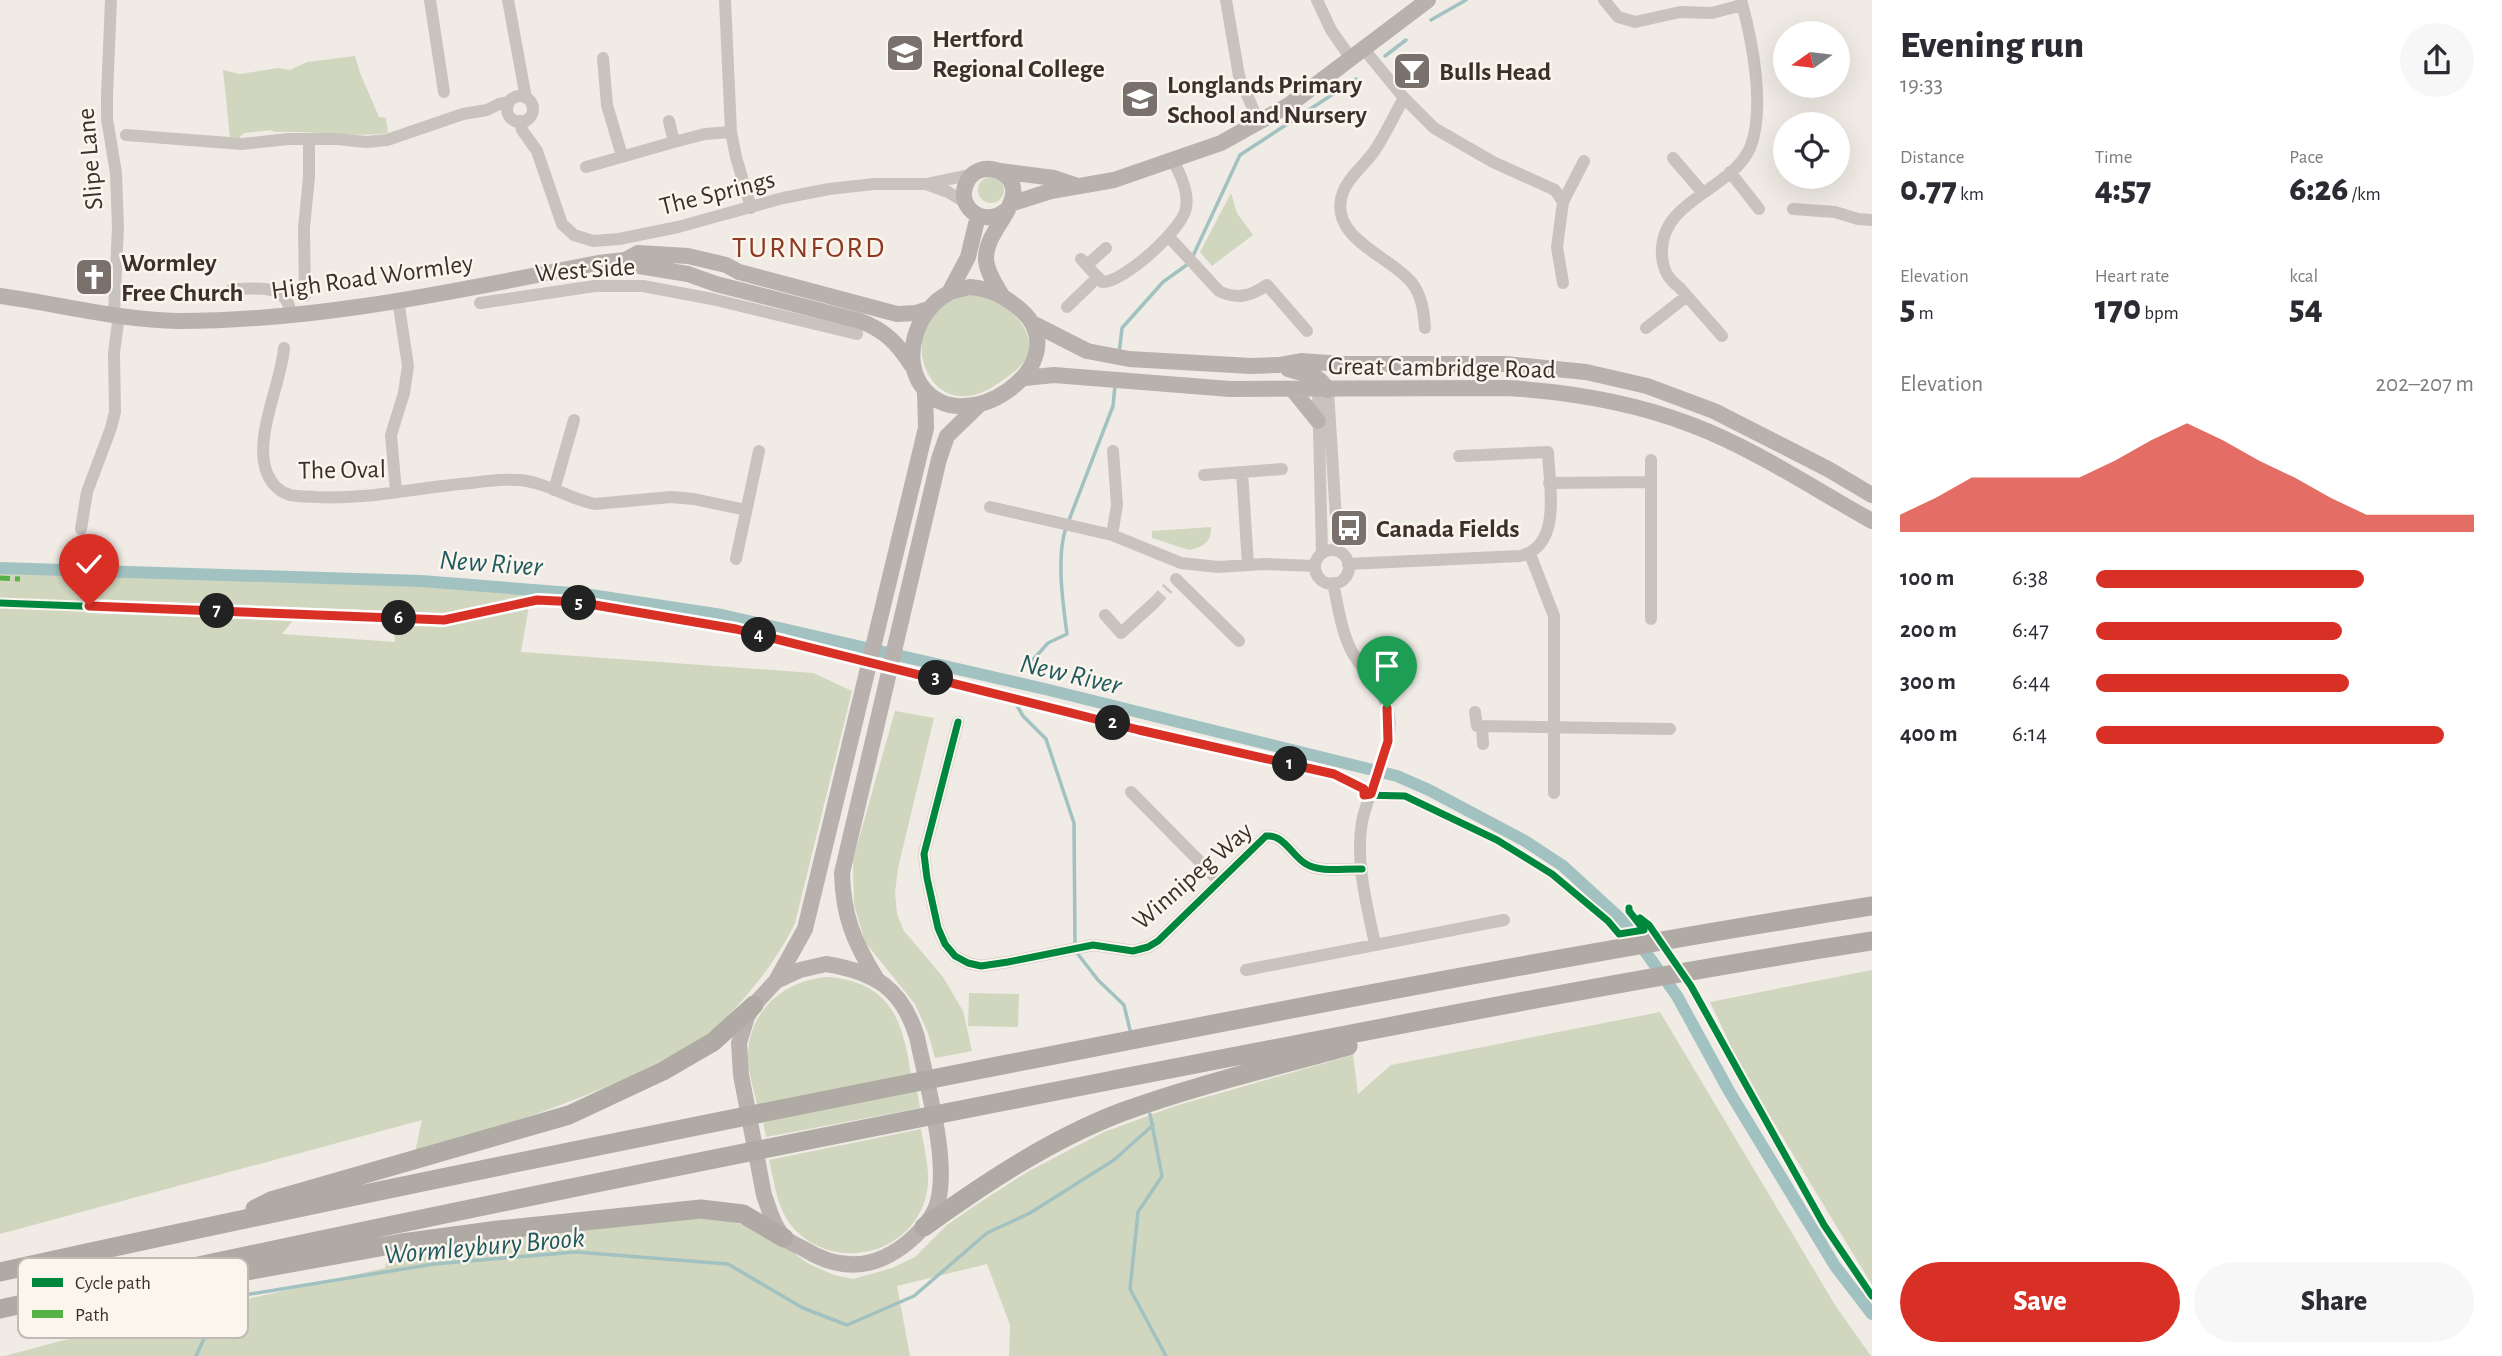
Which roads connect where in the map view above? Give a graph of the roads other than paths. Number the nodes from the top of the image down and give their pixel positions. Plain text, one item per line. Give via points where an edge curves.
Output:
1 (111, 0) edge
2 (430, 0) edge
3 (508, 0) edge
4 (725, 0) edge
5 (1226, 0) edge
6 (1317, 0) edge
7 (1428, 0) edge
8 (1604, 0) edge
9 (1742, 3) edge
10 (1357, 53) junction
11 (603, 58) dead end
12 (520, 75) junction
13 (444, 92) dead end
14 (526, 98) junction
15 (1404, 98) junction
16 (512, 109) junction
17 (532, 116) junction
18 (669, 121) dead end
19 (1259, 123) junction
20 (731, 132) junction
21 (126, 135) dead end
22 (309, 139) junction
23 (674, 142) junction
24 (533, 143) junction
25 (622, 156) junction
26 (1673, 158) dead end
27 (1173, 161) junction
28 (1584, 161) dead end
29 (586, 167) dead end
30 (1000, 171) junction
31 (1730, 172) junction
32 (974, 174) junction
33 (926, 184) junction
34 (1078, 186) junction
35 (1703, 192) junction
36 (1563, 202) junction
37 (966, 203) junction
38 (1013, 205) junction
39 (751, 208) junction
40 (1759, 209) dead end
41 (1793, 209) dead end
42 (978, 216) junction
43 (1872, 220) edge
44 (1169, 237) junction
45 (1106, 248) dead end
46 (625, 260) junction
47 (739, 272) junction
48 (1098, 277) junction
49 (1563, 282) dead end
50 (232, 289) dead end
51 (714, 291) junction
52 (949, 293) junction
53 (1001, 294) junction
54 (0, 296) edge
55 (305, 296) dead end
56 (1687, 296) junction
57 (398, 300) junction
58 (480, 303) dead end
59 (1067, 307) dead end
60 (929, 309) junction
61 (291, 314) junction
62 (117, 315) junction
63 (1035, 325) junction
64 (1425, 328) dead end
65 (1646, 328) dead end
66 (1307, 331) dead end
67 (857, 334) dead end
68 (1722, 336) dead end
69 (284, 348) dead end
70 (1333, 363) junction
71 (1279, 365) junction
72 (912, 366) junction
73 (1025, 378) junction
74 (1323, 387) junction
75 (1292, 389) junction
76 (925, 391) junction
77 (978, 406) junction
78 (574, 419) dead end
79 (1318, 421) junction
80 (759, 451) dead end
81 (1112, 451) dead end
82 (1459, 456) dead end
83 (1651, 460) dead end
84 (1282, 469) dead end
85 (1242, 472) junction
86 (1204, 475) dead end
87 (1651, 482) junction
88 (1549, 483) junction
89 (554, 490) junction
90 (396, 491) junction
91 (1872, 495) edge
92 (990, 507) dead end
93 (746, 510) junction
94 (1872, 521) edge
95 (81, 529) dead end
96 (1112, 535) junction
97 (1338, 551) junction
98 (1322, 553) junction
99 (1530, 554) junction
100 (736, 559) dead end
101 (1181, 563) junction
102 (1348, 564) junction
103 (1248, 565) junction
104 (1315, 566) junction
105 (1333, 583) junction
106 (1154, 603) tunnel mouth
107 (1104, 615) dead end
108 (1651, 619) dead end
109 (1239, 641) dead end
110 (1475, 712) dead end
111 (958, 722) dead end
112 (1480, 726) junction
113 (1556, 728) junction
114 (1670, 729) dead end
115 (1483, 744) dead end
116 (1131, 792) dead end
117 (1554, 793) dead end
118 (1362, 869) junction
119 (1218, 880) junction
120 (1872, 905) edge
121 (1504, 920) dead end
122 (1872, 941) edge
123 (1375, 944) junction
124 (1246, 970) dead end
125 (876, 978) junction
126 (776, 981) junction
127 (754, 1006) junction
128 (1390, 1026) junction
129 (228, 1222) junction
130 (924, 1227) junction
131 (784, 1238) junction
132 (64, 1258) edge
133 (232, 1258) edge
134 (18, 1268) edge
135 (248, 1271) edge
136 (0, 1272) edge
137 (18, 1305) edge
138 (0, 1309) edge

1 - 62 street, Slipe Lane via 107,119 116,173
2 - 13 street
3 - 12 street, The Springs
4 - 20 street
5 - 19 street via 1239,76
6 - 10 street via 1331,30
7 - 10 main road
8 - 9 street via 1618,17 1635,22 1680,12 1719,12
9 - 31 street via 1755,66 1755,125 1746,155
10 - 15 street
10 - 19 main road
11 - 25 street via 607,104
12 - 14 street, The Springs
12 - 16 street
14 - 16 street
14 - 17 street, The Springs via 533,104
15 - 36 street via 1434,128 1555,190
15 - 64 street via 1377,148 1345,187 1341,210 1350,233 1411,281 1422,303
16 - 17 street
16 - 22 street via 501,116 487,110 463,114 387,140
16 - 24 street, The Springs
17 - 24 street, The Springs
18 - 23 street
19 - 27 main road
20 - 23 street
20 - 39 street
21 - 22 street via 242,144
22 - 55 street
23 - 25 street
24 - 39 street, The Springs via 562,223 584,239 630,236
25 - 29 street
26 - 35 street
27 - 34 main road
27 - 44 street via 1187,195 1182,222
28 - 36 street
30 - 32 main road
30 - 34 main road
30 - 38 main road via 1012,183
31 - 35 street
31 - 40 street
32 - 33 street, The Springs
32 - 37 main road via 965,188
33 - 37 street
33 - 39 street, The Springs via 829,189
34 - 38 main road
35 - 56 street via 1668,225 1662,246 1665,272
36 - 49 street via 1557,247
37 - 42 main road
38 - 42 main road via 991,218
38 - 53 main road via 988,246 986,261
41 - 43 street
42 - 52 main road via 968,257
44 - 48 street via 1108,282
44 - 66 street via 1214,289 1238,297 1255,294 1267,285
45 - 48 street via 1084,262
46 - 47 main road, High Road Wormley via 638,253 670,254
46 - 51 main road via 688,274
46 - 57 main road, High Road Wormley
47 - 51 main road via 719,277
47 - 60 main road, High Road Wormley via 897,314
48 - 59 street
50 - 61 street via 276,291 290,303
51 - 58 street, West Side via 595,286
51 - 67 street, West Side
51 - 72 main road via 872,325 895,341
52 - 53 main road via 970,287
52 - 60 main road
53 - 63 main road
54 - 62 main road, High Road Wormley
56 - 65 street
56 - 68 street
57 - 61 main road, High Road Wormley
57 - 90 street via 408,366 391,435
60 - 72 main road via 917,330
61 - 62 main road, High Road Wormley via 178,321
62 - 95 street, Slipe Lane via 115,412 88,492
63 - 71 main road, Great Cambridge Road via 1102,355 1202,365
63 - 73 main road via 1038,348
69 - 90 street, The Oval via 265,426 265,468 274,485 294,496 333,498
70 - 71 main road, Great Cambridge Road
70 - 74 main road
70 - 91 main road, Great Cambridge Road via 1520,365 1618,379 1714,411
71 - 74 main road via 1311,373
72 - 76 main road
73 - 75 main road, Great Cambridge Road via 1054,375 1230,389
73 - 77 main road
74 - 75 main road, Great Cambridge Road
74 - 79 street
74 - 94 main road, Great Cambridge Road via 1508,388 1634,406 1695,426 1744,449
74 - 97 street
75 - 79 main road
76 - 77 main road via 951,406
76 - 126 main road via 926,428 806,929
77 - 125 main road via 947,436 939,459 842,873 842,900 850,929
78 - 89 street
79 - 98 street
80 - 93 street
81 - 96 street via 1117,505
82 - 88 street via 1548,453
83 - 87 street
84 - 85 street
85 - 86 street
85 - 103 street
87 - 88 street
87 - 108 street
88 - 99 street via 1548,533
89 - 90 street, The Oval via 518,480
89 - 93 street, The Oval via 595,504 671,497
92 - 96 street
93 - 100 street
96 - 101 street
97 - 98 street
97 - 102 street
98 - 104 street
99 - 102 street
99 - 113 street via 1554,616
101 - 103 street
101 - 109 street via 1172,583
102 - 105 street via 1346,575
103 - 104 street
104 - 105 street via 1320,579
105 - 118 street via 1352,652 1387,708 1388,741 1362,823
106 - 107 street via 1121,633
110 - 112 street
111 - 119 street, Winnipeg Way via 924,854 938,928 945,944 961,960 981,966 1075,948 1103,945 1133,951 1147,947
112 - 113 street
112 - 115 street
113 - 114 street
113 - 117 street
116 - 119 street
118 - 119 street, Winnipeg Way via 1305,864 1270,835 1262,837
118 - 123 street
120 - 129 highway via 1615,948 903,1085
121 - 123 street
122 - 128 highway
123 - 124 street
125 - 126 main road via 826,964
125 - 130 main road via 900,1000 917,1037 942,1167 937,1205
126 - 127 main road
127 - 129 highway via 703,1048 569,1115 271,1201
127 - 131 main road via 739,1043 741,1075 764,1195
128 - 130 highway via 1359,1043 1197,1087 1100,1122 971,1193
128 - 133 highway via 813,1138
129 - 132 highway
130 - 131 main road via 887,1258 851,1266 819,1259
131 - 135 highway via 743,1214 701,1209 402,1243
134 - 136 highway
137 - 138 highway

